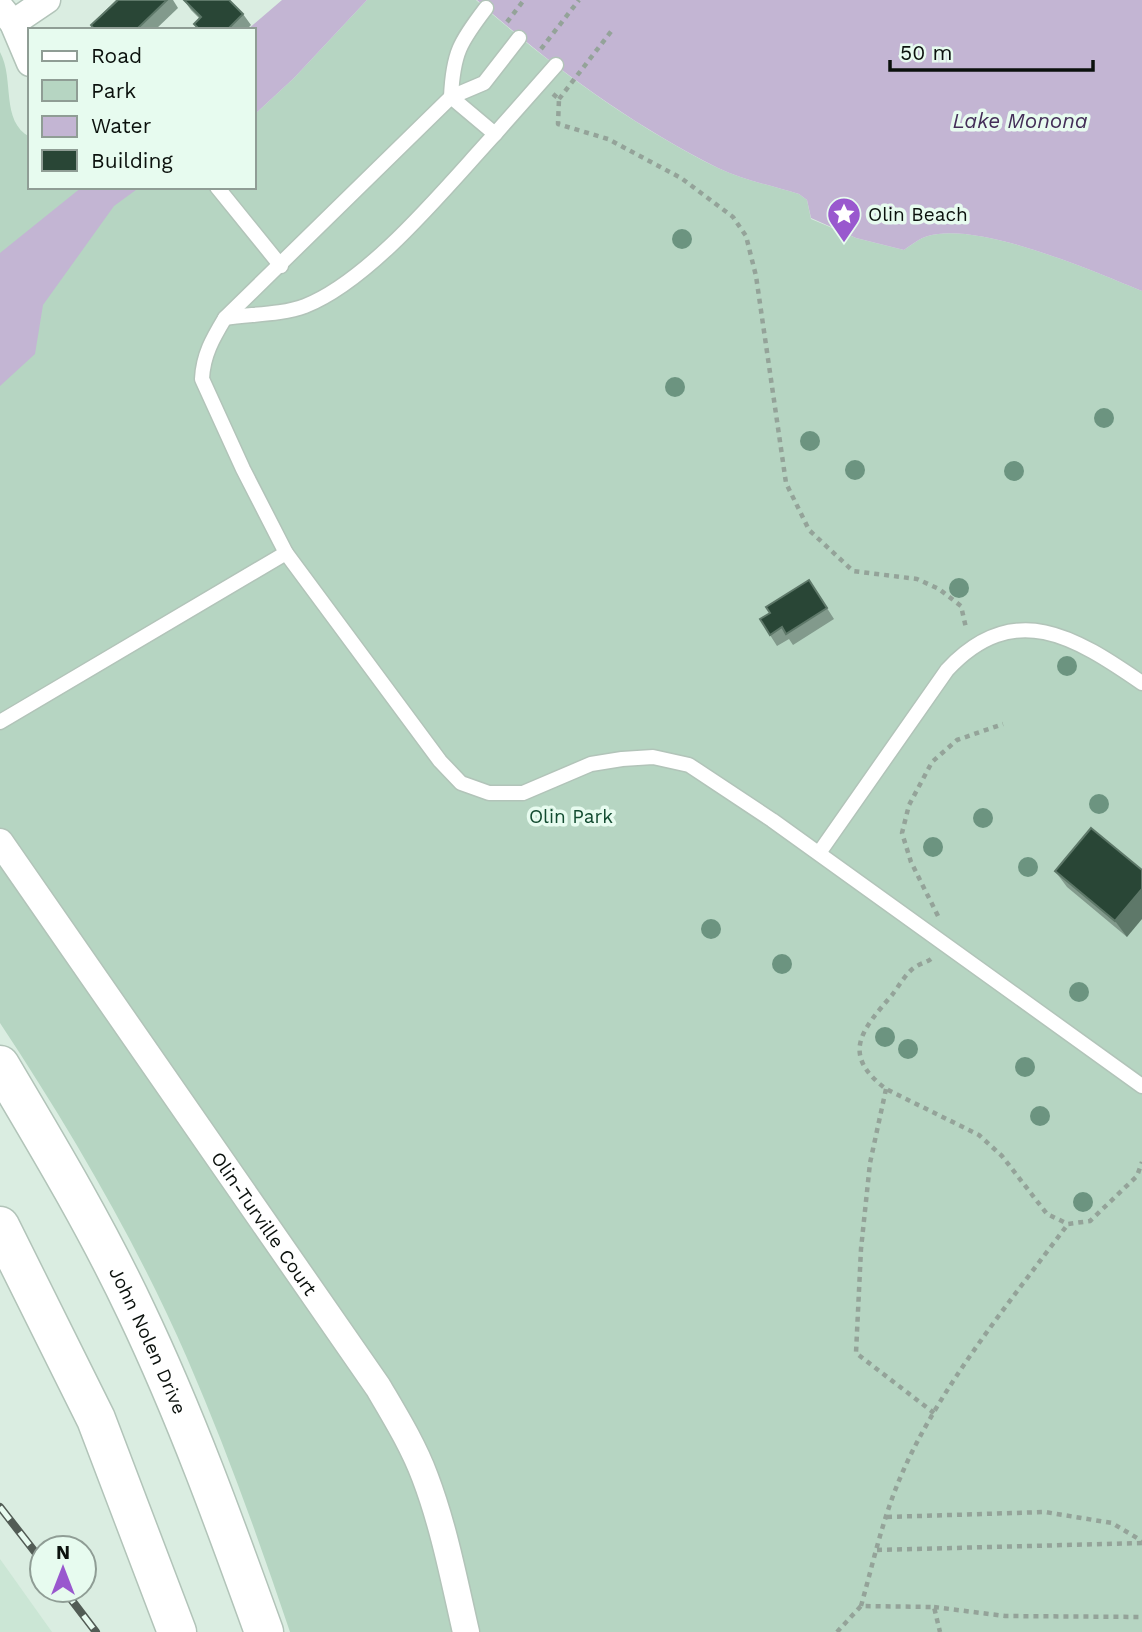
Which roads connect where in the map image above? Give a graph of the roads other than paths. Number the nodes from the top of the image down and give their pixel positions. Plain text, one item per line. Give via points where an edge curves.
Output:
1 (47, 0) edge
2 (486, 8) dead end
3 (7, 15) edge
4 (519, 38) dead end
5 (28, 59) edge
6 (555, 65) dead end
7 (451, 97) junction
8 (495, 134) junction
9 (219, 189) edge
10 (281, 266) junction
11 (225, 318) junction
12 (286, 553) junction
13 (1142, 683) edge
14 (0, 722) edge
15 (0, 842) edge
16 (819, 853) junction
17 (0, 1065) edge
18 (1142, 1086) edge
19 (0, 1226) edge
20 (140, 1536) junction
21 (154, 1632) edge
22 (177, 1632) edge
23 (264, 1632) edge
24 (466, 1632) edge

1 - 3 street
2 - 7 lane via 453,62
3 - 5 street
4 - 7 lane via 484,83
6 - 8 lane
7 - 8 lane
7 - 10 lane
8 - 11 lane via 405,231 338,289 303,307
9 - 10 lane
10 - 11 lane
11 - 12 lane via 203,363 202,379
12 - 14 lane
12 - 16 lane via 461,783 489,793 523,793 591,764 653,757 689,765
13 - 16 lane via 1096,651 1064,636 1031,630 1004,632 970,646 947,670
15 - 24 street, Olin-Turville Court via 404,1430 441,1528
16 - 18 lane
17 - 23 main road, John Nolen Drive via 70,1182 136,1310 200,1454
19 - 20 main road via 96,1419
20 - 21 main road
20 - 22 main road

